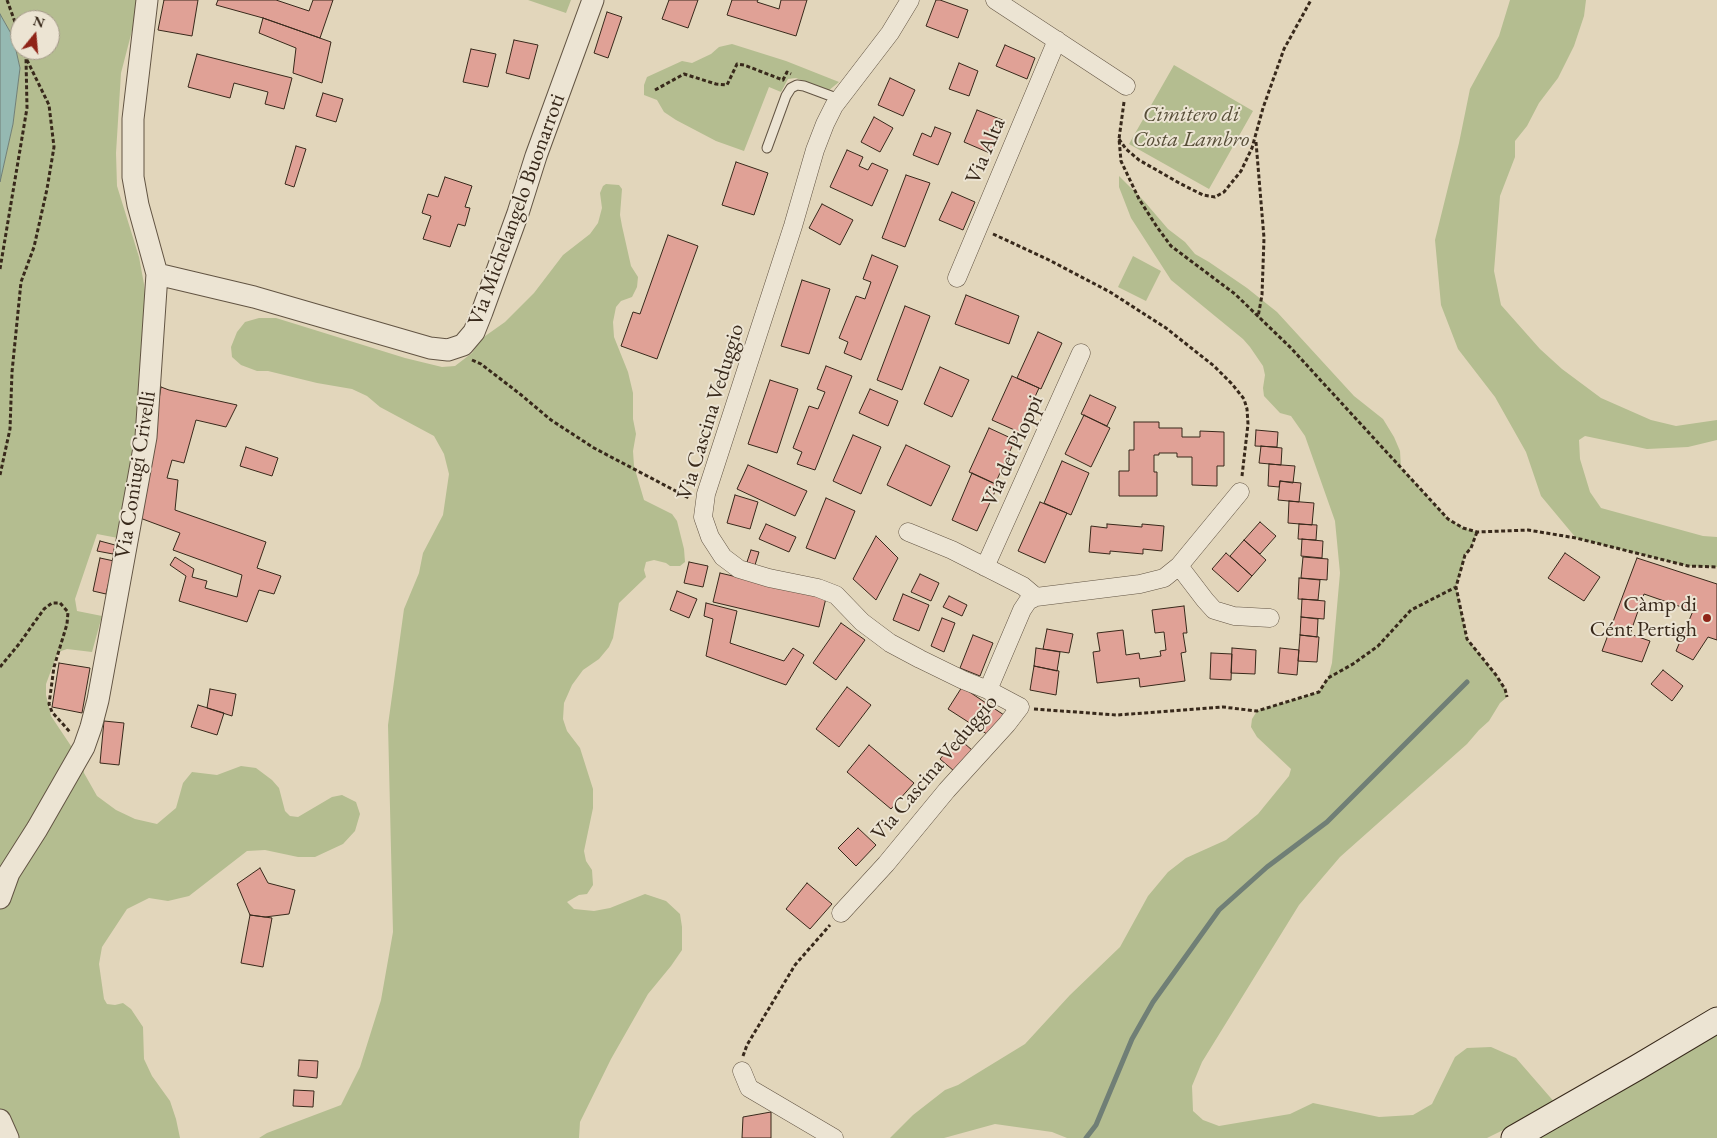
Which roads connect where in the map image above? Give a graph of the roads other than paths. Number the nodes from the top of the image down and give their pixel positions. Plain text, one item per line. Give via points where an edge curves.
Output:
1 (147, 0) edge
2 (593, 0) edge
3 (910, 0) edge
4 (995, 0) edge
5 (1057, 40) junction
6 (1126, 86) road end
7 (839, 98) junction
8 (767, 148) dead end
9 (157, 274) junction
10 (957, 278) dead end
11 (1081, 353) dead end
12 (1240, 492) road end
13 (908, 532) dead end
14 (1179, 566) junction
15 (985, 567) junction
16 (1036, 597) junction
17 (1270, 618) dead end
18 (988, 690) junction
19 (0, 898) edge
20 (841, 914) road end
21 (1717, 1020) edge
22 (741, 1066) road end
23 (0, 1120) edge
24 (8, 1138) edge
25 (834, 1138) edge
26 (1514, 1138) edge

1 - 9 street, Via Coniugi Crivelli via 134,98 133,177
2 - 9 street, Via Michelangelo Buonarroti via 474,332 463,345 448,350 430,348 245,294
3 - 7 street, Via Cascina Veduggio via 890,33
4 - 5 street
5 - 6 street
5 - 10 street, Via Alta
7 - 8 lane via 804,86 791,88
7 - 18 street, Via Cascina Veduggio via 815,150 703,517 710,537 723,557 739,569 836,595 862,622 890,643
9 - 19 street, Via Coniugi Crivelli via 146,437 98,700 84,747 9,873
11 - 15 street, Via dei Pioppi
12 - 14 street
13 - 15 street
14 - 16 street via 1164,578 1140,584
14 - 17 street via 1214,610 1234,616
15 - 16 street via 1023,586
16 - 18 street via 1028,601 1022,610
18 - 20 street, Via Cascina Veduggio via 1020,707
21 - 26 main road
22 - 25 street via 749,1088
23 - 24 street

